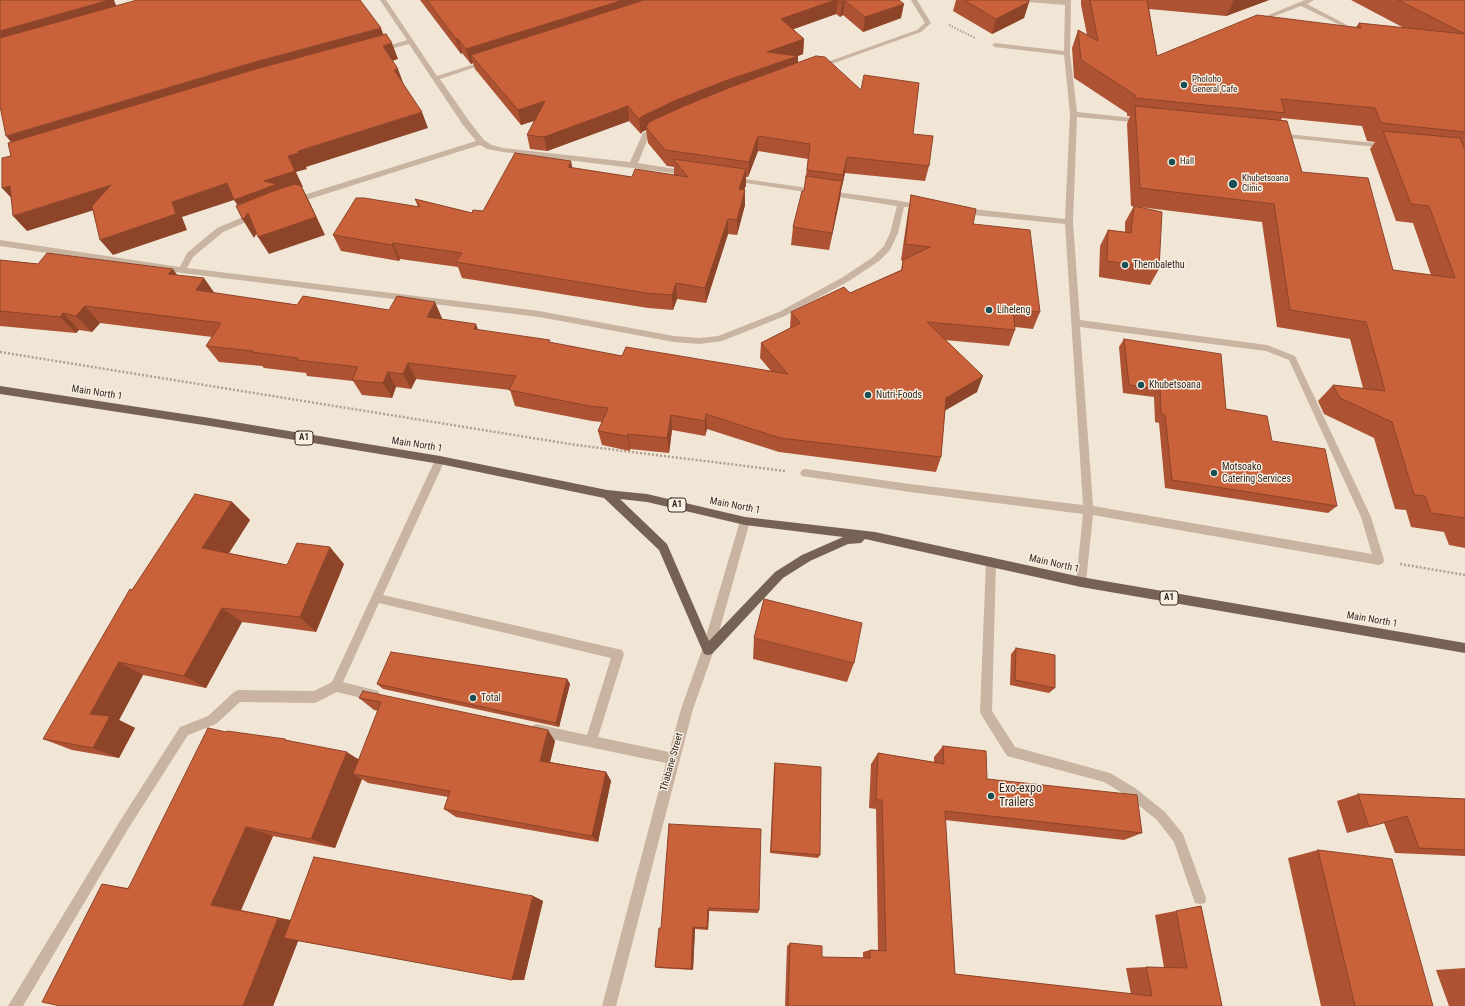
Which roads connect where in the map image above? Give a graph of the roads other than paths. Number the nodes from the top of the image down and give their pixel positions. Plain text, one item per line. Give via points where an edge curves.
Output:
1 (383, 0) edge
2 (914, 0) edge
3 (1027, 0) edge
4 (1311, 0) edge
5 (1068, 1) edge
6 (1302, 4) junction
7 (1250, 24) edge
8 (1346, 26) edge
9 (412, 41) junction
10 (995, 45) road end
11 (374, 51) edge
12 (1067, 53) junction
13 (497, 59) edge
14 (809, 70) edge
15 (437, 78) junction
16 (1074, 114) junction
17 (1152, 122) edge
18 (666, 125) edge
19 (1269, 134) edge
20 (481, 142) junction
21 (1394, 147) edge
22 (633, 165) junction
23 (696, 174) edge
24 (727, 179) edge
25 (282, 204) edge
26 (901, 204) junction
27 (916, 206) edge
28 (954, 210) edge
29 (261, 212) edge
30 (1069, 222) junction
31 (0, 243) edge
32 (182, 270) junction
33 (1075, 323) junction
34 (0, 390) edge
35 (440, 460) junction
36 (805, 473) road end
37 (607, 494) junction
38 (1088, 510) junction
39 (745, 521) junction
40 (875, 536) junction
41 (991, 562) junction
42 (1081, 582) junction
43 (377, 598) junction
44 (1465, 648) edge
45 (708, 650) junction
46 (336, 686) junction
47 (382, 696) edge
48 (522, 726) edge
49 (591, 742) junction
50 (673, 759) junction
51 (1200, 898) dead end
52 (15, 1006) edge
53 (609, 1006) edge

1 - 9 street
2 - 14 street via 928,23 919,31
3 - 5 street
4 - 6 street
5 - 12 street
6 - 7 street
6 - 8 street
9 - 11 street
9 - 15 street
10 - 12 street
12 - 16 street
13 - 15 street
15 - 20 street
16 - 17 street
16 - 30 street
18 - 22 street via 646,135
19 - 21 street
20 - 22 street via 503,150
20 - 25 street
22 - 23 street
24 - 26 street
26 - 27 street
26 - 32 street via 894,233 887,248 876,259 846,279 782,314 718,339 700,341 667,338 539,314
28 - 30 street
29 - 32 street via 220,230 190,255
30 - 33 street
31 - 32 street
33 - 38 street
33 - 38 street via 1267,348 1292,358 1366,517 1379,560
34 - 35 main road, Main North 1 / A1
35 - 37 main road, Main North 1 / A1
35 - 43 street
36 - 38 street
37 - 39 main road, Main North 1 / A1 via 647,498
37 - 45 main road via 662,547
38 - 42 street
39 - 40 main road, Main North 1 / A1
39 - 45 street, Thabane Street
40 - 41 main road, Main North 1 / A1
40 - 45 main road via 847,540 806,558 779,575
41 - 42 main road, Main North 1 / A1
41 - 51 street via 986,712 1011,752 1106,778 1131,792 1161,816 1179,838
42 - 44 main road, Main North 1 / A1
43 - 46 street
43 - 49 street via 618,654
45 - 50 street, Thabane Street
46 - 47 street
46 - 52 street via 315,697 238,696 212,720 184,731
48 - 49 street
49 - 50 street
50 - 53 street, Thabane Street

